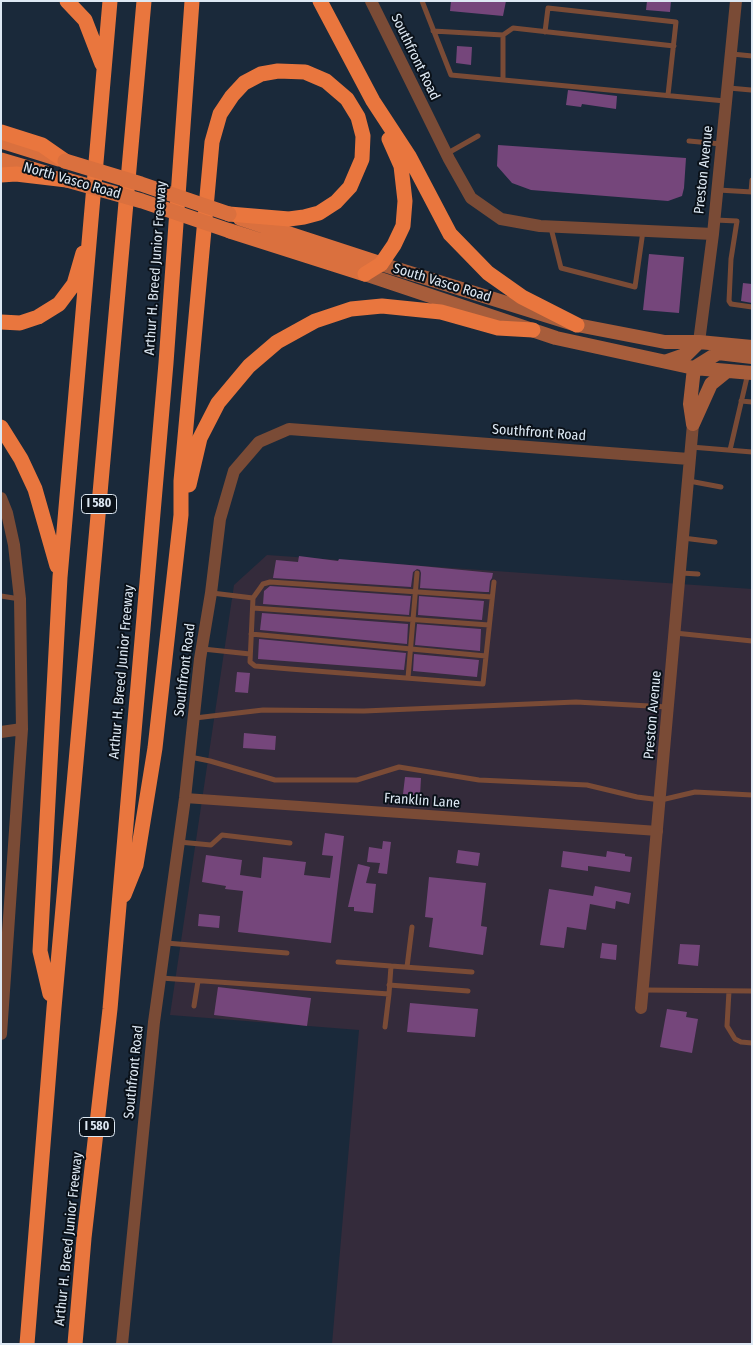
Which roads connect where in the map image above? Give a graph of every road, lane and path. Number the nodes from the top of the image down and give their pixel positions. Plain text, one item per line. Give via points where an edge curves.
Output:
1 (67, 1) edge
2 (110, 1) edge
3 (144, 1) edge
4 (192, 1) edge
5 (320, 1) edge
6 (371, 1) edge
7 (422, 1) edge
8 (736, 1) edge
9 (434, 31) junction
10 (545, 32) junction
11 (503, 35) junction
12 (674, 46) junction
13 (730, 54) junction
14 (752, 56) edge
15 (104, 68) junction
16 (503, 80) junction
17 (727, 88) junction
18 (750, 90) dead end
19 (668, 95) junction
20 (373, 101) junction
21 (726, 101) junction
22 (1, 132) edge
23 (478, 136) dead end
24 (1, 141) edge
25 (689, 141) dead end
26 (722, 144) junction
27 (446, 154) junction
28 (1, 160) edge
29 (65, 161) junction
30 (1, 175) edge
31 (67, 180) junction
32 (752, 180) edge
33 (141, 184) joint
34 (717, 190) junction
35 (751, 192) edge
36 (142, 201) joint
37 (230, 214) junction
38 (714, 220) junction
39 (550, 226) junction
40 (643, 231) junction
41 (713, 234) junction
42 (90, 242) junction
43 (381, 264) junction
44 (365, 274) junction
45 (752, 307) edge
46 (1, 322) edge
47 (577, 325) junction
48 (533, 330) junction
49 (699, 342) junction
50 (752, 347) edge
51 (752, 357) edge
52 (667, 361) junction
53 (694, 368) junction
54 (727, 371) junction
55 (750, 373) edge
56 (741, 401) junction
57 (752, 402) edge
58 (693, 424) junction
59 (1, 427) edge
60 (730, 450) junction
61 (752, 452) edge
62 (689, 453) junction
63 (687, 480) junction
64 (721, 487) dead end
65 (1, 498) edge
66 (181, 515) junction
67 (682, 538) junction
68 (715, 542) dead end
69 (417, 573) dead end
70 (679, 573) junction
71 (698, 574) dead end
72 (60, 577) junction
73 (494, 582) dead end
74 (211, 592) junction
75 (416, 592) junction
76 (1, 596) edge
77 (492, 597) junction
78 (254, 598) junction
79 (20, 600) junction
80 (253, 608) junction
81 (413, 620) junction
82 (489, 625) junction
83 (674, 633) junction
84 (251, 634) junction
85 (752, 641) edge
86 (202, 649) junction
87 (410, 649) junction
88 (250, 654) junction
89 (486, 656) junction
90 (408, 678) junction
91 (668, 707) junction
92 (194, 718) junction
93 (22, 729) junction
94 (1, 732) edge
95 (190, 757) junction
96 (752, 795) edge
97 (185, 798) junction
98 (661, 800) junction
99 (658, 831) junction
100 (179, 842) junction
101 (290, 843) dead end
102 (5, 910) edge
103 (118, 910) junction
104 (412, 927) dead end
105 (165, 943) junction
106 (287, 953) dead end
107 (338, 962) dead end
108 (391, 966) junction
109 (407, 967) junction
110 (472, 972) dead end
111 (160, 978) junction
112 (198, 981) junction
113 (389, 985) junction
114 (468, 990) dead end
115 (643, 990) junction
116 (729, 991) junction
117 (752, 991) edge
118 (389, 994) junction
119 (194, 1006) dead end
120 (54, 1008) junction
121 (641, 1008) dead end
122 (385, 1027) dead end
123 (1, 1034) edge
124 (752, 1043) edge
125 (27, 1344) edge
126 (75, 1344) edge
127 (122, 1344) edge

1 - 15 highway via 85,20
2 - 15 highway
3 - 120 highway, I 580
4 - 103 highway, Arthur H. Breed Junior Freeway / I 580 via 166,363
5 - 20 highway
6 - 27 street, Southfront Road
7 - 9 lane
8 - 13 street, Preston Avenue
9 - 11 lane
9 - 16 lane via 451,75
10 - 11 lane via 513,28
10 - 12 lane
10 - 12 lane via 548,8 676,22
11 - 16 lane
12 - 19 lane
13 - 14 lane
13 - 17 street, Preston Avenue
15 - 42 highway
16 - 19 lane
17 - 18 lane
17 - 21 street, Preston Avenue
19 - 21 lane
20 - 43 highway via 401,166 405,201 403,226
20 - 47 highway via 409,156 450,234 488,273 522,297
21 - 26 street, Preston Avenue
22 - 29 highway via 42,145
23 - 27 lane
24 - 29 highway, North Vasco Road
25 - 26 lane
26 - 34 street, Preston Avenue
27 - 39 street, Southfront Road via 472,198 501,219
28 - 31 highway, North Vasco Road
29 - 33 highway, North Vasco Road, bridge
30 - 31 highway
31 - 36 highway, North Vasco Road, bridge
32 - 35 lane
33 - 37 highway, South Vasco Road, bridge
34 - 35 lane
34 - 38 street, Preston Avenue
36 - 44 highway, South Vasco Road, bridge
37 - 43 highway, South Vasco Road
37 - 66 highway via 289,219 319,213 336,202 350,187 362,159 364,136 347,98 326,81 305,72 278,71 261,74 244,83 220,114 212,142 181,482
38 - 41 street, Preston Avenue
38 - 45 lane via 737,221 729,301
39 - 40 street, Southfront Road
39 - 40 lane via 561,268 635,287
40 - 41 street, Southfront Road
41 - 49 street, Preston Avenue
42 - 46 highway via 81,257 74,284 59,304 38,318
42 - 72 highway
43 - 44 highway
43 - 47 main road, South Vasco Road
44 - 48 main road, South Vasco Road
47 - 49 main road, South Vasco Road via 665,342
48 - 52 main road, South Vasco Road via 556,338
48 - 66 highway via 498,328 442,312 382,306 351,309 315,321 277,342 249,366 218,403 200,438
49 - 50 main road, South Vasco Road
49 - 52 main road via 688,354
51 - 53 main road via 718,353
52 - 53 main road, South Vasco Road
53 - 54 main road, South Vasco Road
53 - 58 main road via 690,404
54 - 55 main road, South Vasco Road
54 - 58 main road via 711,384
55 - 56 lane
56 - 57 lane
56 - 60 lane
58 - 62 street, Preston Avenue
59 - 72 highway via 35,489
60 - 61 lane
60 - 62 lane
62 - 63 street, Preston Avenue
62 - 74 street, Southfront Road via 289,429 259,442 234,471 220,519
63 - 64 lane
63 - 67 street, Preston Avenue
65 - 79 street via 14,545
66 - 103 highway via 155,748 136,865
67 - 68 lane
67 - 70 street, Preston Avenue
69 - 75 lane
70 - 71 lane
70 - 83 street, Preston Avenue
72 - 120 highway via 40,951
73 - 77 lane
74 - 78 lane
74 - 86 street, Southfront Road
75 - 77 lane
75 - 78 lane via 270,582 263,584
75 - 81 lane
76 - 79 lane
77 - 82 lane
78 - 80 lane
79 - 93 street
80 - 81 lane
80 - 84 lane
81 - 82 lane
81 - 87 lane
82 - 89 lane
83 - 85 lane
83 - 91 street, Preston Avenue
84 - 87 lane
84 - 88 lane
86 - 88 lane
86 - 92 street, Southfront Road
87 - 89 lane
87 - 90 lane
88 - 90 lane via 250,662 255,666
89 - 90 lane via 483,684
91 - 92 lane via 576,702 364,711 263,710
91 - 98 street, Preston Avenue
92 - 95 street, Southfront Road
93 - 94 street
93 - 102 street
95 - 97 street, Southfront Road
95 - 98 lane via 275,780 357,780 400,767 479,780 587,786
96 - 98 lane via 695,792
97 - 99 street, Franklin Lane
97 - 100 street, Southfront Road
98 - 99 street, Preston Avenue
99 - 115 street, Preston Avenue
100 - 101 lane via 211,846 222,835
100 - 105 street, Southfront Road
102 - 123 street
103 - 126 highway, Arthur H. Breed Junior Freeway / I 580
104 - 109 lane
105 - 106 lane
105 - 111 street, Southfront Road
107 - 108 lane
108 - 109 lane
108 - 113 lane
109 - 110 lane
111 - 112 lane
111 - 127 street, Southfront Road
112 - 118 lane
112 - 119 lane
113 - 114 lane
113 - 118 lane
115 - 116 lane
115 - 121 street, Preston Avenue
116 - 117 lane
116 - 124 lane via 727,1026 735,1039
118 - 122 lane
120 - 125 highway, I 580

